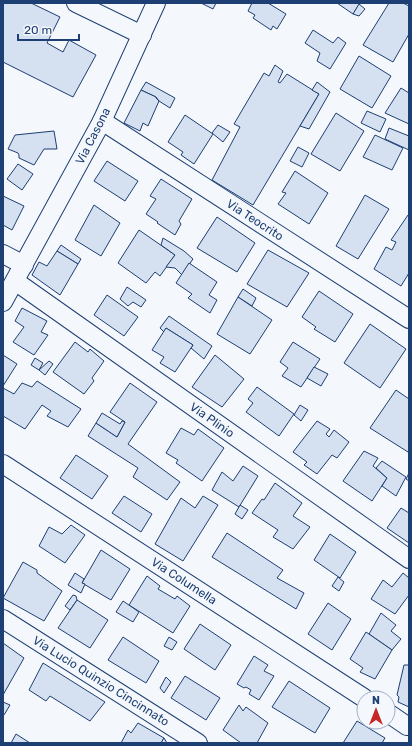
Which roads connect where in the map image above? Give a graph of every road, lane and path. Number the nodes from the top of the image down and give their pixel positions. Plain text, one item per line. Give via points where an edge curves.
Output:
1 (76, 3) edge
2 (156, 3) edge
3 (142, 35) junction
4 (102, 121) junction
5 (3, 254) edge
6 (24, 265) junction
7 (15, 281) junction
8 (3, 302) edge
9 (409, 319) edge
10 (3, 464) edge
11 (409, 559) edge
12 (3, 619) edge
13 (356, 693) edge
14 (396, 718) edge
15 (407, 726) dead end
16 (198, 743) edge

1 - 3 street
2 - 3 street, Via Casona
3 - 4 street, Via Casona
4 - 6 street, Via Casona
4 - 9 street, Via Teocrito
5 - 6 street
6 - 7 street, Via Casona
7 - 8 street, Via Casona
7 - 11 street, Via Plinio
10 - 13 street, Via Columella
12 - 16 street, Via Lucio Quinzio Cincinnato
14 - 15 street

